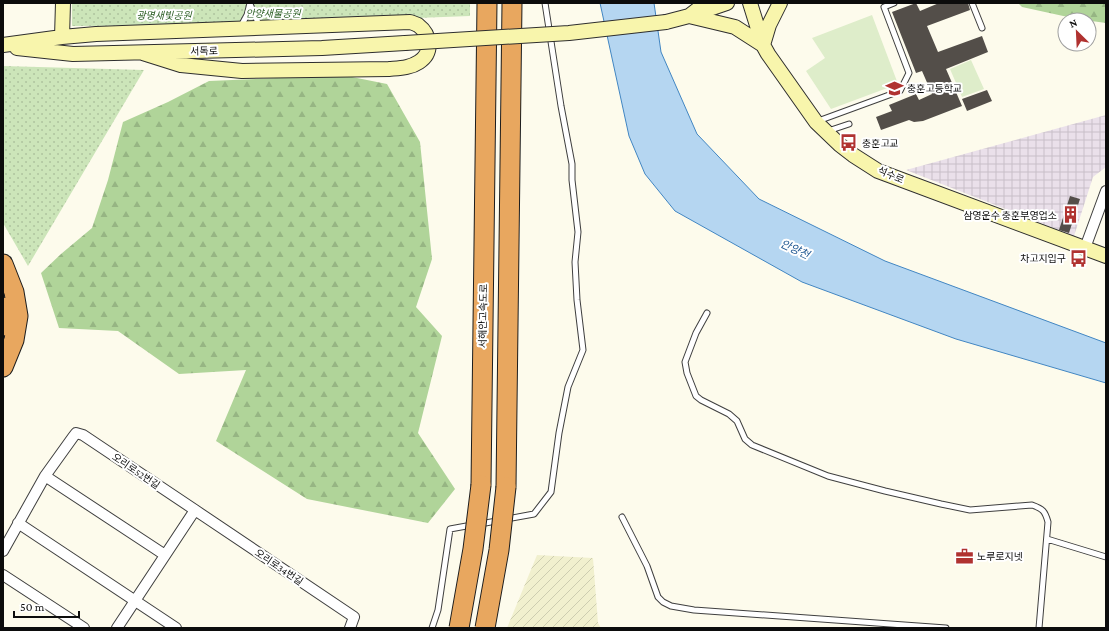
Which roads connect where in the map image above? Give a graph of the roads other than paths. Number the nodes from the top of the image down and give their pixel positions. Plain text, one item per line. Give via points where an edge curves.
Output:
1 (63, 3) edge
2 (487, 3) edge
3 (512, 3) edge
4 (545, 3) edge
5 (706, 3) edge
6 (727, 3) edge
7 (750, 3) edge
8 (780, 3) edge
9 (894, 3) edge
10 (972, 3) edge
11 (250, 4) edge
12 (689, 16) junction
13 (239, 28) junction
14 (260, 28) junction
15 (982, 28) dead end
16 (62, 37) junction
17 (3, 45) edge
18 (764, 45) junction
19 (143, 53) junction
20 (849, 124) dead end
21 (820, 127) junction
22 (1106, 190) edge
23 (1085, 248) junction
24 (1106, 256) edge
25 (3, 264) edge
26 (3, 306) edge
27 (707, 313) dead end
28 (3, 326) edge
29 (3, 367) edge
30 (45, 476) junction
31 (195, 510) junction
32 (622, 517) dead end
33 (18, 523) junction
34 (1047, 539) junction
35 (3, 551) edge
36 (165, 555) junction
37 (1106, 557) edge
38 (3, 575) edge
39 (135, 600) junction
40 (84, 628) edge
41 (117, 628) edge
42 (176, 628) edge
43 (350, 628) edge
44 (432, 628) edge
45 (459, 628) edge
46 (485, 628) edge
47 (946, 628) edge
48 (1039, 628) edge

1 - 16 main road
2 - 45 highway, 서해안고속도로, bridge via 481,485
3 - 46 highway, bridge via 506,488
4 - 44 lane via 572,164 578,232 575,270 583,350 568,387 551,492 534,514 450,529 438,610
5 - 12 main road
6 - 12 main road, 서독로
7 - 18 main road, 석수로
8 - 18 main road via 769,25
9 - 21 lane via 884,7 909,73 900,91
10 - 15 lane
11 - 13 lane
11 - 14 lane
12 - 18 main road via 735,27
12 - 19 main road, 서독로, bridge via 666,22 569,33 322,48
13 - 14 main road
13 - 16 main road
14 - 19 main road via 410,22 418,24 425,32 429,50 419,63 408,68 242,71 181,65
16 - 17 main road
17 - 19 main road, 서독로 via 73,54
18 - 21 main road, 석수로 via 782,76
20 - 21 lane
21 - 23 main road, 석수로 via 853,155 878,171
22 - 23 street
23 - 24 main road, 석수로
25 - 29 highway via 14,292 18,316 14,340
26 - 28 highway
27 - 34 lane via 685,362 687,373 696,396 737,421 745,439 752,445 828,476 941,504 970,510 1032,505 1046,513
30 - 31 street, 오리로52번길 via 76,433 83,435
30 - 33 street, 오리로52번길
30 - 36 street
31 - 36 street
31 - 43 street, 오리로34번길 via 354,617
32 - 47 lane via 647,566 658,597 671,606 694,610
33 - 35 street, 오리로52번길
33 - 39 street
34 - 37 lane
34 - 48 lane
36 - 39 street
38 - 40 street
39 - 41 street
39 - 42 street

